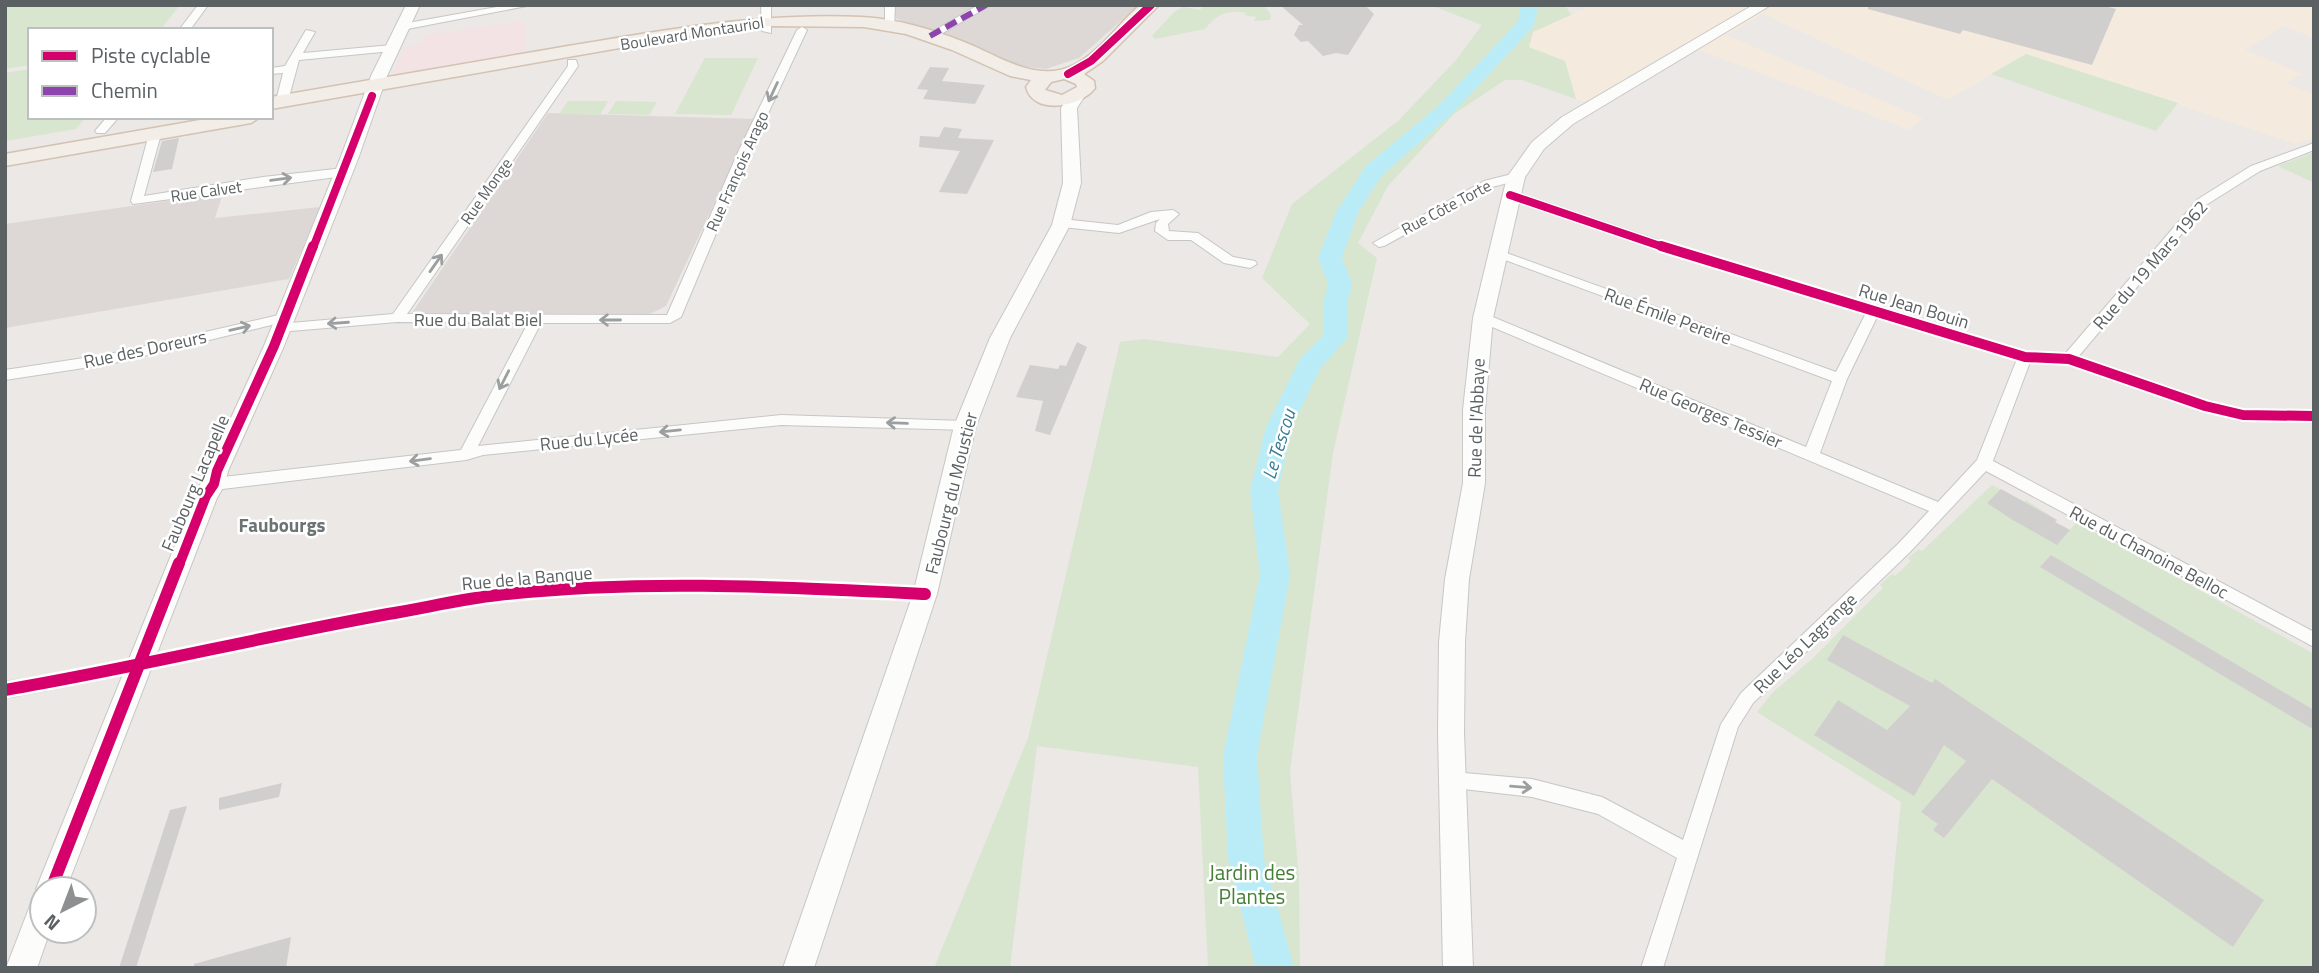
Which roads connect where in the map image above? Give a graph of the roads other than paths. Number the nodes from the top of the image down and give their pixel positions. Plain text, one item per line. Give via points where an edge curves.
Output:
1 (203, 5) edge
2 (413, 5) edge
3 (527, 5) edge
4 (890, 5) edge
5 (986, 5) edge
6 (1151, 5) edge
7 (1166, 5) edge
8 (1764, 5) edge
9 (767, 19) edge
10 (890, 26) junction
11 (402, 27) junction
12 (186, 28) edge
13 (802, 30) junction
14 (310, 32) dead end
15 (930, 36) junction
16 (392, 48) junction
17 (298, 57) junction
18 (572, 62) junction
19 (290, 69) junction
20 (273, 71) edge
21 (1068, 74) junction
22 (1041, 89) junction
23 (373, 91) junction
24 (1081, 91) junction
25 (275, 106) edge
26 (163, 119) edge
27 (240, 119) edge
28 (107, 124) edge
29 (155, 134) junction
30 (1070, 145) junction
31 (2314, 146) edge
32 (5, 148) edge
33 (5, 160) edge
34 (344, 172) junction
35 (1513, 186) junction
36 (1062, 223) junction
37 (1379, 243) dead end
38 (1496, 254) junction
39 (1250, 264) dead end
40 (1873, 312) junction
41 (676, 314) joint
42 (397, 318) junction
43 (1483, 318) junction
44 (536, 320) junction
45 (281, 323) junction
46 (2025, 357) junction
47 (2069, 359) junction
48 (5, 375) edge
49 (1840, 379) junction
50 (2314, 416) edge
51 (965, 426) junction
52 (466, 455) junction
53 (1811, 455) junction
54 (1984, 463) junction
55 (214, 484) junction
56 (1940, 509) junction
57 (925, 594) junction
58 (2314, 640) edge
59 (138, 666) junction
60 (5, 690) edge
61 (1453, 781) junction
62 (1688, 853) junction
63 (56, 875) edge
64 (30, 945) edge
65 (21, 968) edge
66 (798, 968) edge
67 (1458, 968) edge
68 (1653, 968) edge

1 - 12 street
2 - 11 main road, Faubourg Lacapelle
3 - 11 street
4 - 10 street
5 - 15 street
6 - 21 main road via 1090,63
7 - 24 main road via 1146,20 1135,38
8 - 35 main road, Rue de l'Abbaye via 1574,117 1522,162
9 - 10 main road, Boulevard Montauriol
9 - 13 main road, Boulevard Montauriol
9 - 18 main road, Boulevard Montauriol
9 - 23 main road, Boulevard Montauriol
10 - 15 main road, Boulevard Montauriol
11 - 16 main road, Faubourg Lacapelle
13 - 22 main road, Boulevard Montauriol via 897,38
13 -> 41 street, Rue François Arago
14 - 17 street
15 - 22 main road, Boulevard Montauriol via 1016,72
16 - 17 street
16 - 23 main road, Faubourg Lacapelle
17 - 19 street
18 - 23 main road, Boulevard Montauriol
42 -> 18 street, Rue Monge
19 - 20 street
19 - 25 street
21 - 22 main road
21 - 24 main road via 1081,78
22 - 24 main road via 1063,100
22 - 30 main road, Faubourg du Moustier via 1063,111
23 - 25 main road
23 - 34 main road, Faubourg Lacapelle
24 - 30 main road, Faubourg du Moustier via 1069,108
26 - 28 main road
27 - 29 main road
28 - 32 main road
29 - 33 main road
29 -> 34 street, Rue Calvet via 137,201
30 - 36 main road, Faubourg du Moustier via 1072,183
31 - 47 street, Rue du 19 Mars 1962 via 2224,184 2202,202
34 - 45 main road, Faubourg Lacapelle
35 - 37 street, Rue Côte Torte via 1488,184
35 - 38 main road, Rue de l'Abbaye
35 - 40 street, Rue Jean Bouin via 1636,239
36 - 39 street via 1119,229 1155,215 1173,214 1163,223 1165,235 1193,236 1222,256
36 - 51 main road, Faubourg du Moustier via 1000,338
38 - 43 main road, Rue de l'Abbaye
38 - 49 street, Rue Émile Pereire
40 - 46 street, Rue Jean Bouin
40 - 49 street
41 -> 44 street, Rue du Balat Biel via 670,320
42 - 44 street, Rue du Balat Biel
42 -> 45 street, Rue du Balat Biel
43 - 53 street, Rue Georges Tessier
43 - 61 main road, Rue de l'Abbaye via 1474,410 1474,484 1457,579 1452,642
44 -> 52 street
48 -> 45 street, Rue des Doreurs via 110,359
45 - 55 main road, Faubourg Lacapelle
46 - 47 street, Rue Jean Bouin
46 - 54 street, Rue Léo Lagrange
47 - 50 street, Rue Jean Bouin via 2242,415
49 - 53 street
51 -> 52 street, Rue du Lycée via 781,420
51 - 57 main road, Faubourg du Moustier
52 -> 55 street, Rue du Lycée
53 - 56 street, Rue Georges Tessier
54 - 56 street, Rue Léo Lagrange
54 - 58 street, Rue du Chanoine Belloc
55 - 59 main road, Faubourg Lacapelle
56 - 62 street, Rue Léo Lagrange via 1747,698 1730,724
57 - 59 street, Rue de la Banque via 778,587 559,589 334,624
57 - 66 main road, Faubourg du Moustier
59 - 60 street, Rue de la Banque
59 - 63 main road, Faubourg Lacapelle
61 -> 62 street via 1532,788 1602,806
61 - 67 main road, Rue de l'Abbaye
62 - 68 street, Rue Léo Lagrange
64 - 65 main road

